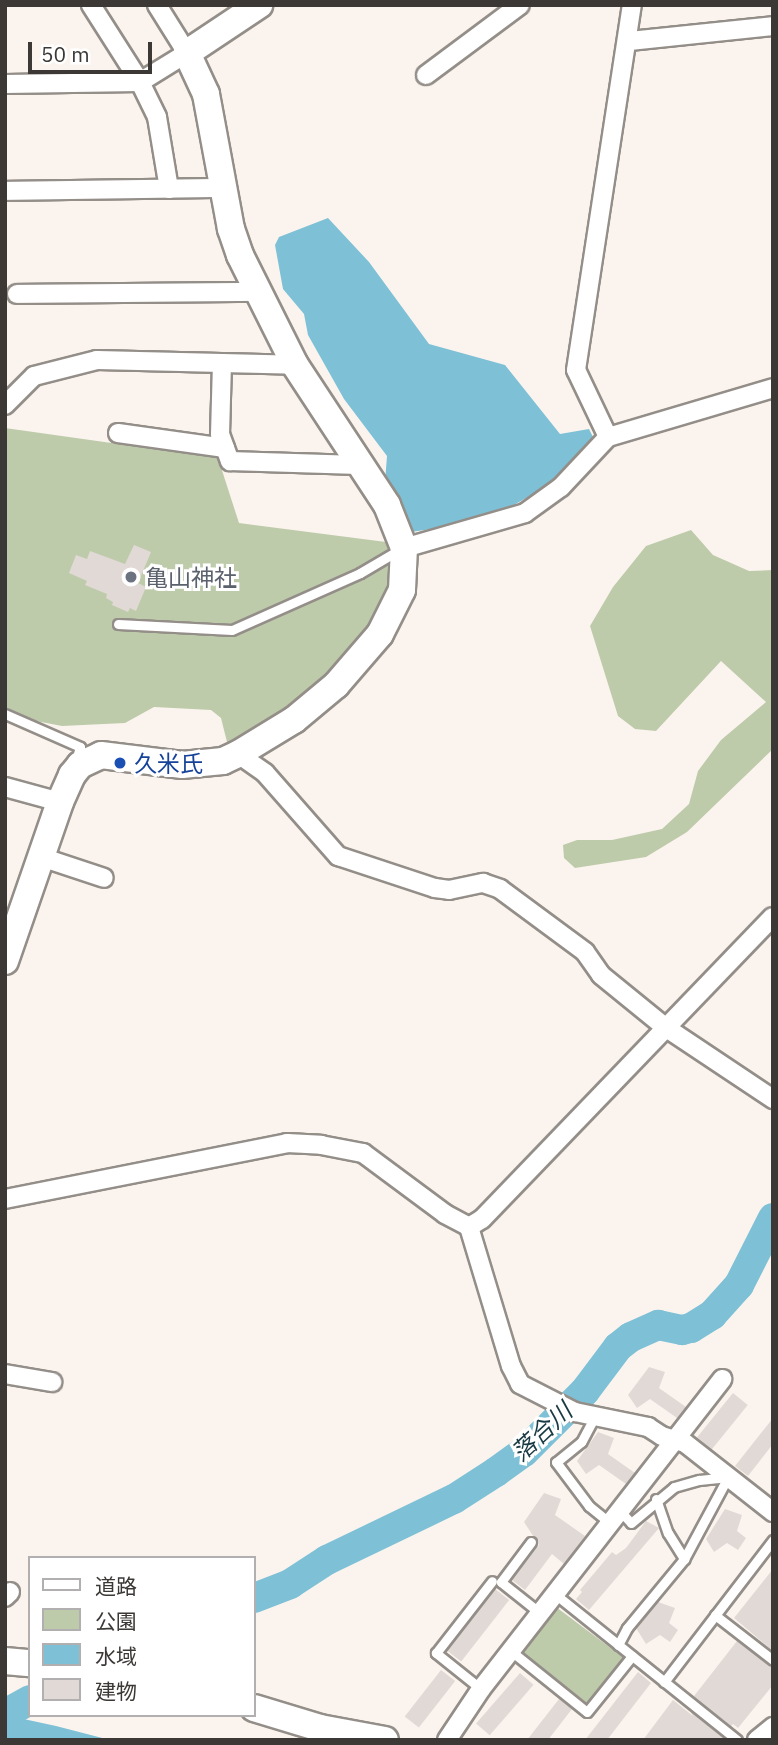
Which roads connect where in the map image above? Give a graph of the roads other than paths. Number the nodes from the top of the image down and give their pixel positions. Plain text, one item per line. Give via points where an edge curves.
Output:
1 (92, 5) edge
2 (157, 5) edge
3 (259, 5) edge
4 (520, 5) edge
5 (632, 5) edge
6 (773, 26) edge
7 (628, 41) junction
8 (187, 53) junction
9 (426, 75) dead end
10 (140, 82) junction
11 (5, 84) edge
12 (224, 188) junction
13 (169, 189) junction
14 (5, 191) edge
15 (258, 292) junction
16 (17, 294) dead end
17 (222, 363) junction
18 (295, 365) junction
19 (773, 388) edge
20 (5, 405) edge
21 (118, 433) dead end
22 (608, 437) junction
23 (225, 448) junction
24 (358, 465) junction
25 (404, 548) junction
26 (118, 624) dead end
27 (5, 714) edge
28 (239, 754) junction
29 (72, 775) junction
30 (5, 786) edge
31 (60, 802) junction
32 (41, 857) junction
33 (104, 878) dead end
34 (773, 917) edge
35 (8, 943) edge
36 (665, 1027) junction
37 (773, 1099) edge
38 (5, 1199) edge
39 (469, 1227) junction
40 (5, 1374) edge
41 (722, 1379) dead end
42 (52, 1381) dead end
43 (594, 1418) junction
44 (675, 1439) junction
45 (728, 1477) junction
46 (656, 1499) junction
47 (773, 1512) edge
48 (615, 1516) junction
49 (773, 1540) edge
50 (531, 1542) dead end
51 (684, 1559) junction
52 (492, 1581) dead end
53 (555, 1594) junction
54 (540, 1613) junction
55 (715, 1615) junction
56 (618, 1645) junction
57 (511, 1651) junction
58 (632, 1656) junction
59 (773, 1660) edge
60 (664, 1682) junction
61 (481, 1689) junction
62 (256, 1709) edge
63 (773, 1727) edge
64 (385, 1740) edge
65 (447, 1740) edge
66 (737, 1740) edge
67 (757, 1740) edge

1 - 10 street
2 - 8 street
3 - 8 street
4 - 9 street
5 - 7 street
6 - 7 street
7 - 22 street via 576,370
8 - 10 street
8 - 12 street via 206,94
10 - 11 street
10 - 13 street via 158,117
12 - 13 street
12 - 15 street via 231,229
13 - 14 street
15 - 16 street
15 - 18 street
17 - 18 street
17 - 20 street via 97,360 34,376
17 - 23 street via 220,433
18 - 24 street
19 - 22 street
21 - 23 street
22 - 25 street via 561,487 525,513
23 - 24 street via 230,461
24 - 25 street via 387,505
25 - 26 lane via 360,573 232,630
25 - 28 street via 402,590 380,634 315,705
27 - 29 lane via 80,747
28 - 29 street via 223,761 182,765 101,755 88,759
28 - 36 street via 265,773 338,856 435,888 483,883 500,889 585,952 601,975
29 - 31 street
30 - 31 street
31 - 32 street
32 - 33 street
32 - 35 street
34 - 36 street
36 - 37 street
36 - 39 street via 482,1219
38 - 39 street via 287,1143 310,1144 363,1153 444,1214
39 - 43 street via 520,1384
40 - 42 street
41 - 44 street
43 - 44 street via 633,1423
43 - 48 lane via 581,1442 556,1462 589,1506
44 - 45 street
44 - 48 street
45 - 46 lane via 699,1480
45 - 47 street
45 - 51 lane
46 - 48 lane via 631,1522
46 - 51 lane via 668,1533
48 - 53 street
49 - 55 lane
50 - 54 lane via 501,1582
51 - 56 lane
52 - 61 lane via 436,1653
53 - 54 street
53 - 56 lane
54 - 57 street
55 - 59 lane
55 - 60 lane
56 - 58 lane
57 - 58 lane via 587,1712
57 - 61 street
58 - 60 lane
60 - 66 lane
61 - 65 street
62 - 64 street via 320,1728
63 - 67 street

